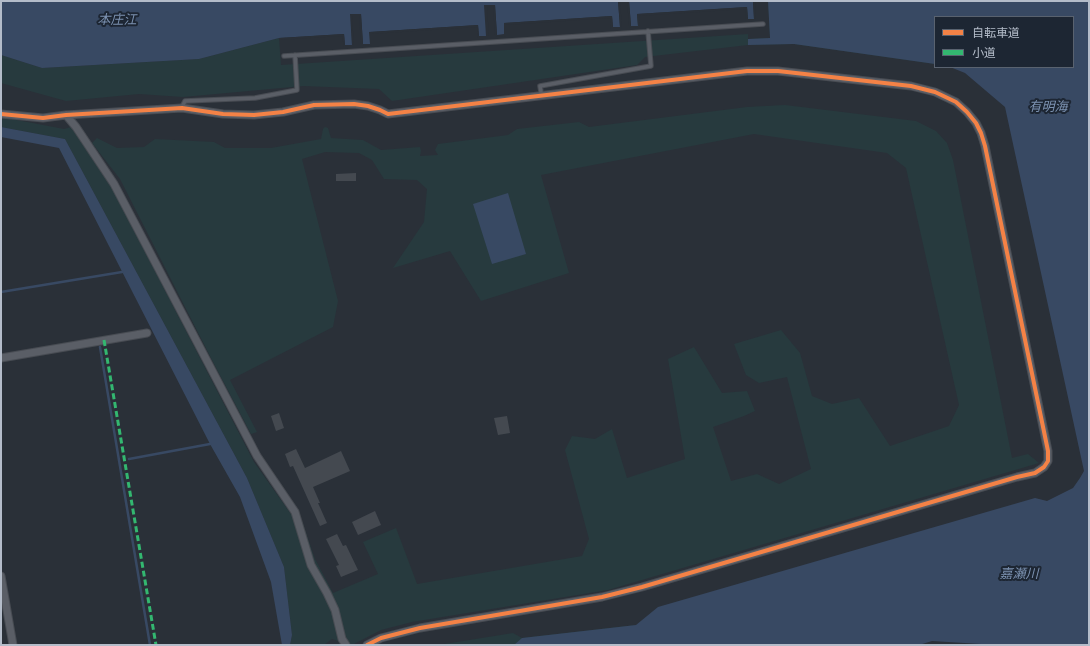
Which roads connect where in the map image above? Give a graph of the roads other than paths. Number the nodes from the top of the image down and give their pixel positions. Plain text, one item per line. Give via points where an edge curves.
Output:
1 (763, 24) dead end
2 (648, 31) junction
3 (295, 55) junction
4 (284, 56) dead end
5 (541, 92) dead end
6 (182, 108) junction
7 (1, 114) edge
8 (66, 115) junction
9 (147, 333) dead end
10 (1, 358) edge
11 (1, 576) edge
12 (13, 645) edge
13 (346, 645) edge
14 (367, 645) edge

1 - 2 lane
2 - 3 lane
2 - 5 lane via 651,66 540,86
3 - 4 lane
3 - 6 lane via 297,90 255,98 185,102
6 - 8 street
6 - 14 street via 223,114 254,115 314,105 354,104 368,106 388,114 747,71 778,71 910,86 935,92 956,102 967,112 981,133 1048,451 1048,461 1044,467 1035,473 1017,476 642,587 602,597 420,628 381,638
7 - 8 street via 43,118
8 - 13 street via 114,184 257,456 295,512 311,565 335,610 342,639
9 - 10 street
11 - 12 street

